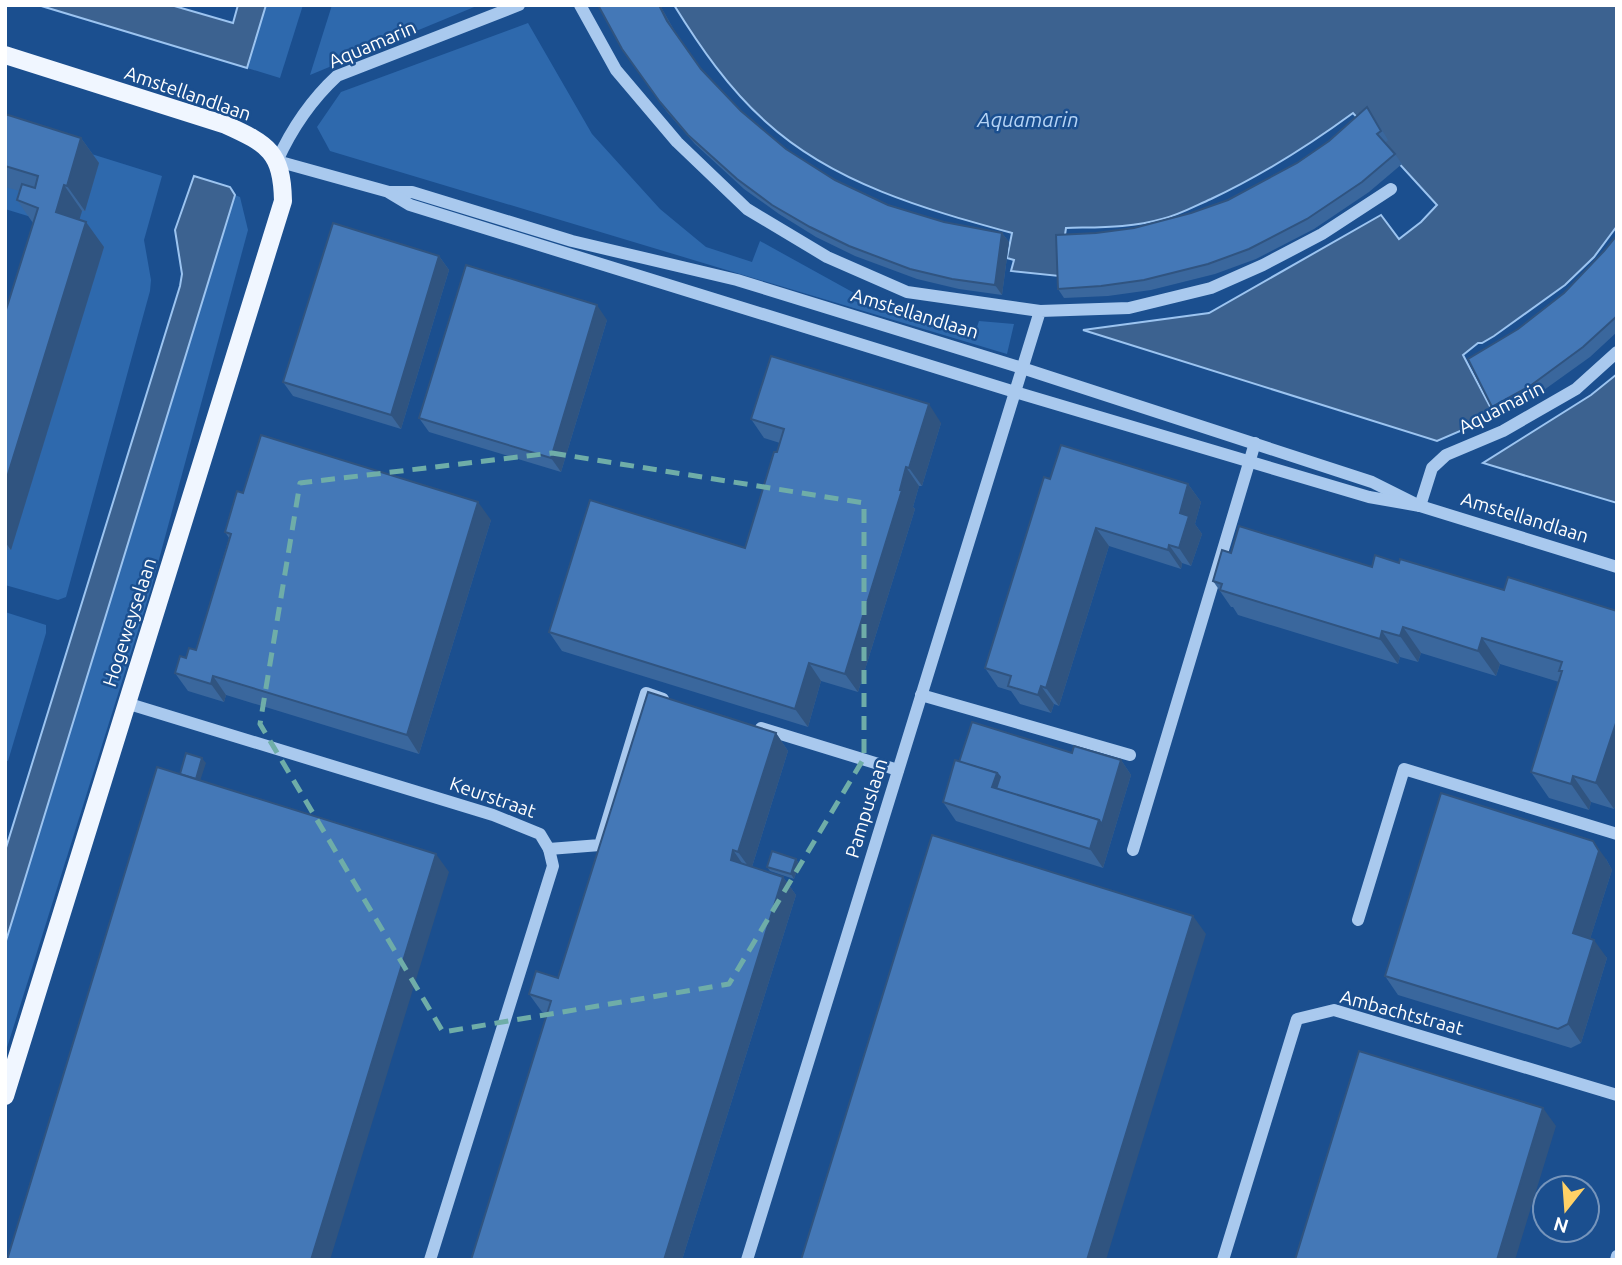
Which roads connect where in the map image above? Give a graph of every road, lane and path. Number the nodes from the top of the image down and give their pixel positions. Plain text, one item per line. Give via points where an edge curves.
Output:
1 (519, 5) edge
2 (580, 5) edge
3 (5, 55) edge
4 (277, 161) junction
5 (1391, 190) dead end
6 (389, 192) junction
7 (1040, 311) junction
8 (1617, 352) edge
9 (1022, 368) junction
10 (1015, 392) junction
11 (1255, 443) junction
12 (1250, 462) junction
13 (1420, 506) junction
14 (1617, 568) edge
15 (921, 695) junction
16 (672, 701) edge
17 (126, 703) junction
18 (752, 726) edge
19 (1130, 755) dead end
20 (898, 770) junction
21 (1617, 834) edge
22 (549, 849) junction
23 (1133, 850) dead end
24 (1358, 920) dead end
25 (1617, 1095) edge
26 (5, 1096) edge
27 (430, 1260) edge
28 (747, 1260) edge
29 (1223, 1260) edge

1 - 4 street, Aquamarin via 337,76 290,132
2 - 7 street via 616,70 677,142 747,209 827,257 907,292
3 - 4 main road, Amstellandlaan via 226,125 267,146
4 - 6 street, Amstellandlaan
4 - 17 main road, Hogeweyselaan via 283,201 276,229
5 - 7 street via 1322,234 1211,288 1129,307
6 - 9 street, Amstellandlaan via 412,192 572,241 737,280
6 - 10 street, Amstellandlaan via 410,205
7 - 9 street
8 - 13 street, Aquamarin via 1576,389 1503,431 1446,456 1432,468
9 - 10 street, Pampuslaan
9 - 11 street, Amstellandlaan
10 - 12 street, Amstellandlaan
10 - 15 street, Pampuslaan
11 - 12 street
11 - 13 street, Amstellandlaan via 1373,481
12 - 13 street, Amstellandlaan via 1369,497
12 - 23 street
13 - 14 street, Amstellandlaan
15 - 19 street
15 - 20 street, Pampuslaan
16 - 22 street via 646,693 600,845
17 - 22 street, Keurstraat via 493,814 540,834
17 - 26 main road, Hogeweyselaan
18 - 20 street
20 - 28 street, Pampuslaan
21 - 24 street via 1404,769
22 - 27 street via 553,866
25 - 29 street, Ambachtstraat via 1334,1010 1297,1019

